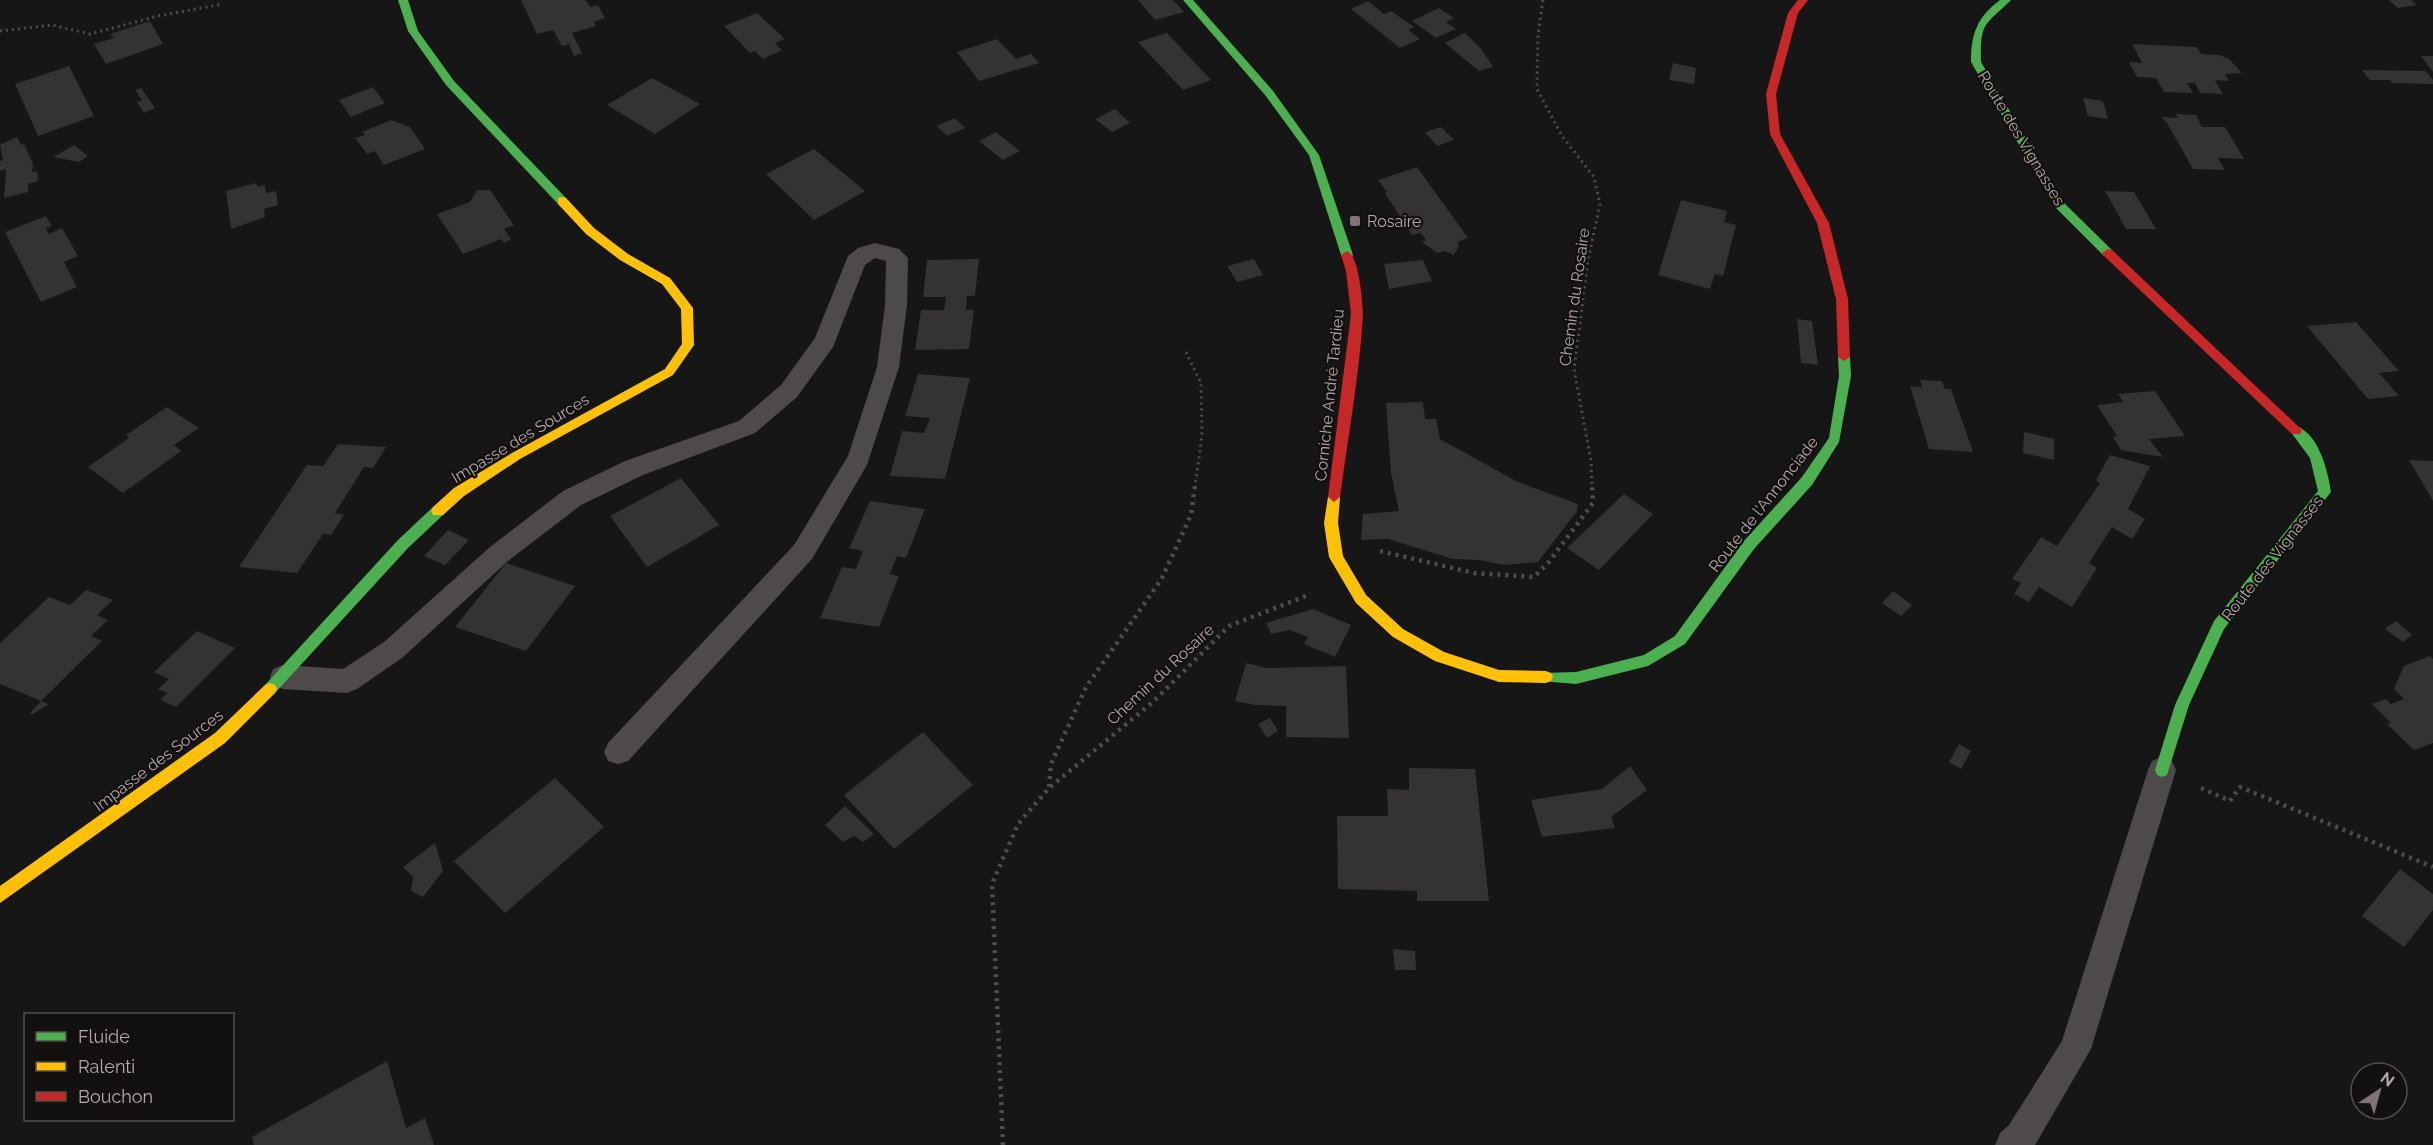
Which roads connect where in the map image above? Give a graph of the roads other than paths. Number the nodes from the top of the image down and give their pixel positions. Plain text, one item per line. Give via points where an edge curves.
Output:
1 (403, 0) edge
2 (1188, 0) edge
3 (1803, 0) edge
4 (2006, 0) edge
5 (1336, 557) joint
6 (283, 677) junction
7 (618, 752) dead end
8 (2162, 770) joint
9 (0, 895) edge
10 (2012, 1145) edge

1 - 6 street, Impasse des Sources via 413,32 450,83 590,231 624,257 666,281 687,308 688,345 669,372 459,492 404,544
2 - 5 street, Corniche André Tardieu via 1269,93 1314,155 1352,272 1357,314 1331,523
3 - 5 street, Route de l'Annonciade via 1793,13 1771,94 1775,134 1823,223 1842,299 1845,376 1835,439 1807,481 1749,545 1680,640 1648,660 1576,678 1499,676 1440,657 1398,633 1361,599
4 - 8 street, Route des Vignasses via 1984,14 1976,36 1976,62 2059,204 2305,440 2322,468 2325,492 2219,625 2182,705
6 - 7 lane via 347,681 393,650 499,554 572,498 634,468 747,427 789,391 825,341 856,261 866,251 885,250 897,258 896,305 888,367 859,458 803,552
6 - 9 street, Impasse des Sources via 220,738
8 - 10 lane, Route des Vignasses via 2075,1049 2021,1137

